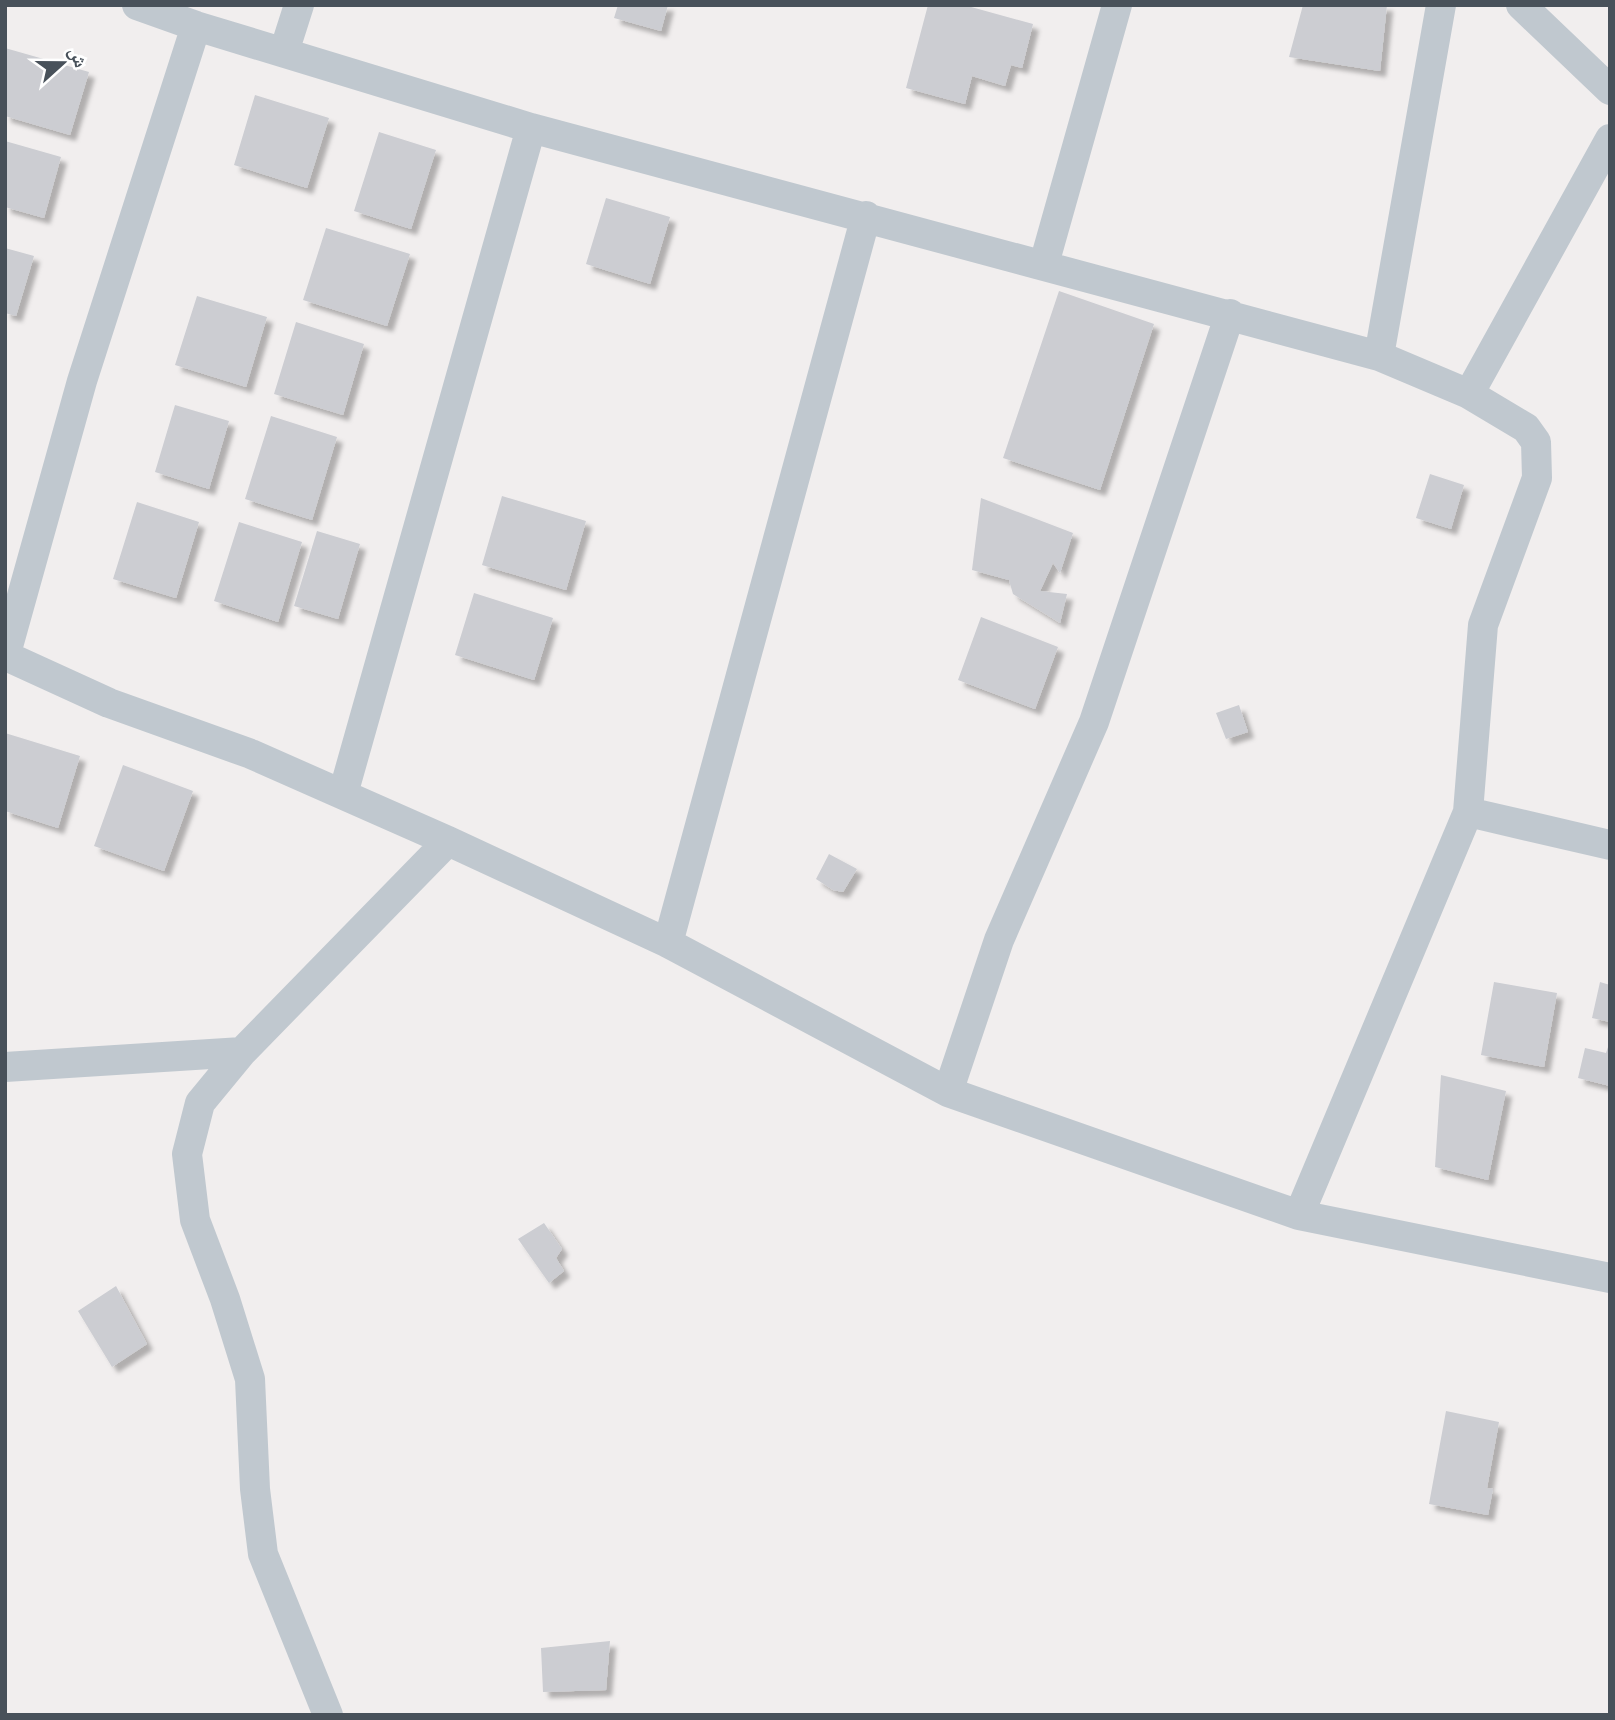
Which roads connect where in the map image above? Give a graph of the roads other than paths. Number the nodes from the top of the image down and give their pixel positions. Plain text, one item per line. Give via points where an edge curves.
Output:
1 (138, 5) edge
2 (299, 5) edge
3 (1117, 5) edge
4 (1441, 5) edge
5 (1521, 5) edge
6 (196, 26) junction
7 (284, 52) junction
8 (1610, 90) edge
9 (531, 128) junction
10 (1610, 139) edge
11 (866, 216) junction
12 (1044, 264) junction
13 (1230, 314) junction
14 (1379, 356) junction
15 (1469, 394) junction
16 (6, 656) edge
17 (342, 794) junction
18 (1468, 811) junction
19 (448, 841) junction
20 (1610, 845) edge
21 (668, 943) junction
22 (242, 1052) junction
23 (5, 1067) edge
24 (948, 1092) junction
25 (1299, 1215) junction
26 (1610, 1278) edge
27 (328, 1715) edge

1 - 6 street
2 - 7 street
3 - 12 street
4 - 14 street
5 - 8 street
6 - 7 street
6 - 16 street via 82,381
7 - 9 street
9 - 11 street
9 - 17 street
10 - 15 street
11 - 12 street
11 - 21 street
12 - 13 street
13 - 14 street
13 - 24 street via 1094,722 999,940
14 - 15 street
15 - 18 street via 1526,428 1536,442 1538,457 1537,478 1483,625
16 - 17 street via 109,703 251,754
17 - 19 street
18 - 20 street
18 - 25 street
19 - 21 street
19 - 22 street
21 - 24 street
22 - 23 street
22 - 27 street via 200,1103 187,1154 195,1220 250,1379 263,1554
24 - 25 street
25 - 26 street

